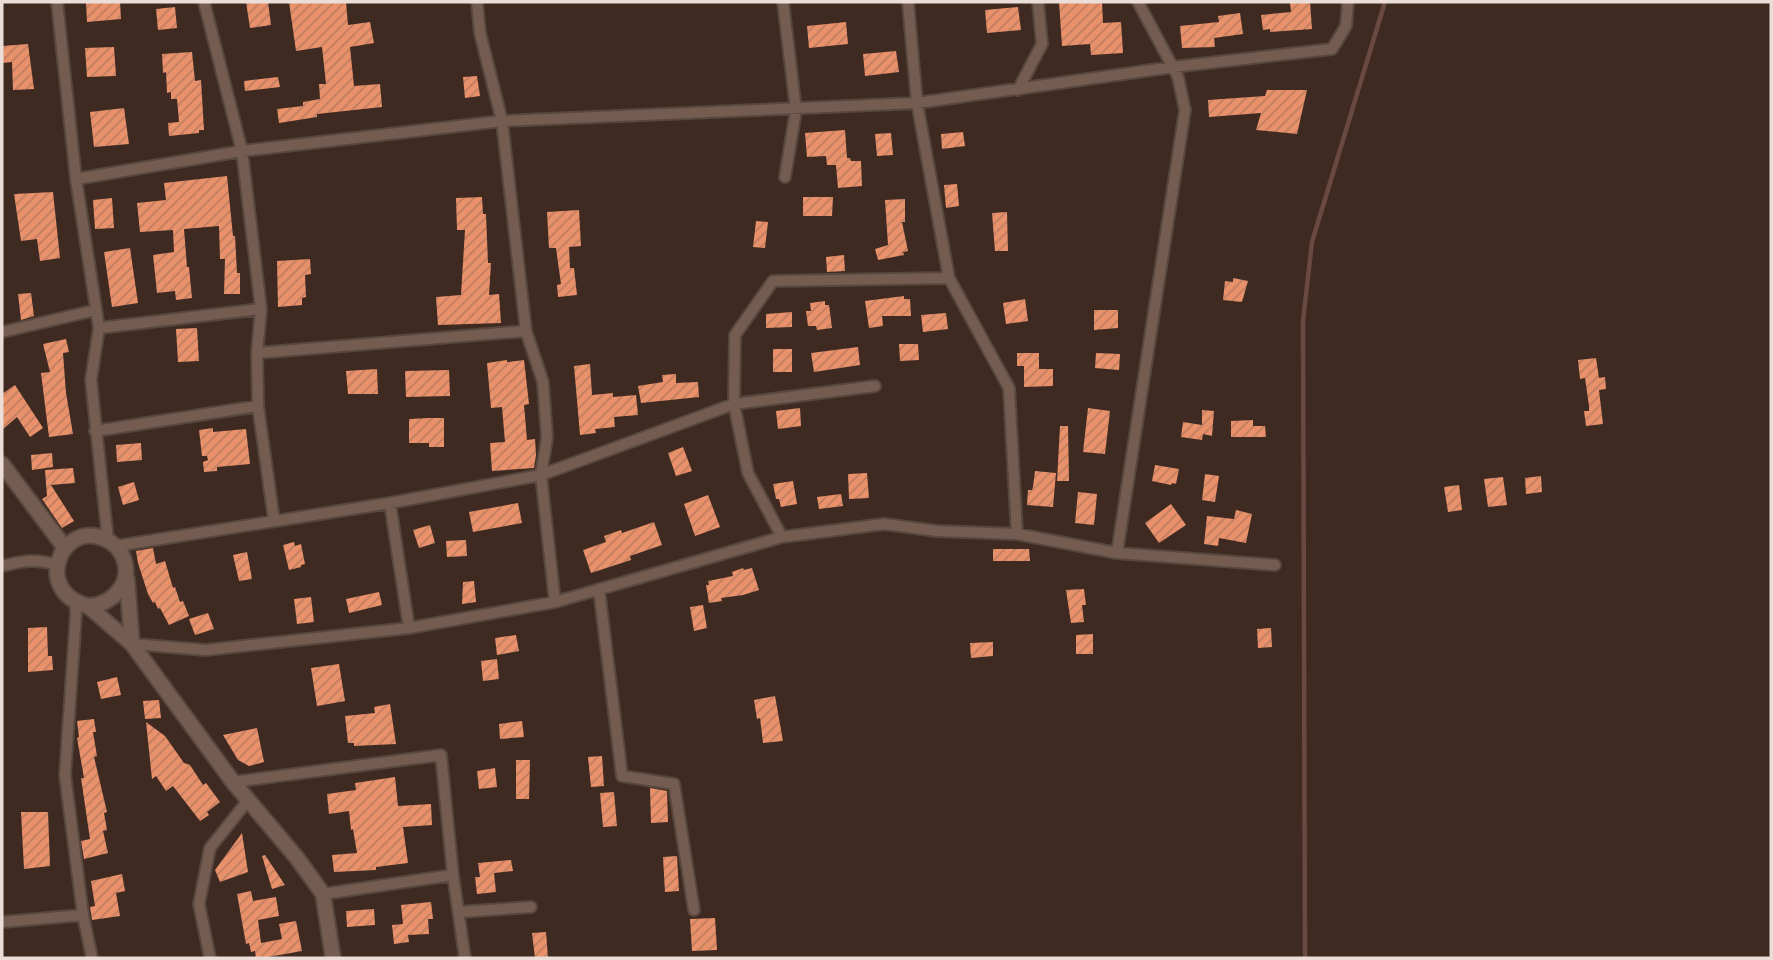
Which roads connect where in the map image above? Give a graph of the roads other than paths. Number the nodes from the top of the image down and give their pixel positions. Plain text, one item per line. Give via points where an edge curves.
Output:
1 (57, 2) edge
2 (204, 2) edge
3 (477, 2) edge
4 (783, 2) edge
5 (908, 2) edge
6 (1038, 2) edge
7 (1138, 2) edge
8 (1348, 2) edge
9 (1173, 67) junction
10 (1018, 90) junction
11 (917, 103) junction
12 (796, 110) junction
13 (502, 121) junction
14 (242, 151) junction
15 (785, 177) dead end
16 (76, 179) junction
17 (949, 278) junction
18 (261, 309) junction
19 (96, 310) junction
20 (99, 328) junction
21 (526, 331) junction
22 (2, 332) edge
23 (257, 353) junction
24 (875, 386) dead end
25 (734, 404) junction
26 (258, 406) junction
27 (95, 431) junction
28 (2, 464) edge
29 (541, 475) junction
30 (390, 503) junction
31 (274, 520) junction
32 (1017, 534) junction
33 (782, 537) junction
34 (112, 543) junction
35 (65, 548) junction
36 (1117, 553) junction
37 (57, 565) junction
38 (1275, 565) dead end
39 (2, 566) edge
40 (126, 572) junction
41 (599, 589) junction
42 (555, 602) junction
43 (81, 604) junction
44 (410, 628) junction
45 (132, 644) junction
46 (233, 782) junction
47 (249, 799) junction
48 (453, 875) junction
49 (323, 894) junction
50 (531, 907) dead end
51 (694, 911) dead end
52 (459, 912) junction
53 (83, 915) junction
54 (2, 922) edge
55 (92, 958) edge
56 (210, 958) edge
57 (333, 958) edge
58 (465, 958) edge

1 - 16 street
2 - 14 street
3 - 13 street
4 - 12 street
5 - 11 street
6 - 10 street via 1042,44
7 - 9 street
8 - 9 street via 1346,26 1332,49
9 - 10 street
9 - 36 street via 1185,110
10 - 11 street
11 - 12 street
11 - 17 street
12 - 13 street
12 - 15 street
13 - 14 street
13 - 21 street
14 - 16 street
14 - 18 street
16 - 19 street
17 - 25 street via 773,281 735,335
17 - 32 street via 1009,388
18 - 20 street
18 - 23 street
19 - 20 street
19 - 22 street
20 - 27 street via 91,380
21 - 23 street
21 - 29 street via 543,382 547,438
23 - 26 street
24 - 25 street
25 - 29 street
25 - 33 street via 748,473
26 - 27 street
26 - 31 street
27 - 34 street
28 - 35 street
29 - 30 street
29 - 42 street
30 - 31 street
30 - 44 street
31 - 34 street
32 - 33 street via 884,524
32 - 36 street
33 - 41 street
34 - 35 street via 99,537 80,537
34 - 40 street
35 - 37 street
36 - 38 street
37 - 39 street via 27,560
37 - 43 street via 63,592
40 - 43 street via 124,582 106,603
40 - 45 street
41 - 42 street
41 - 51 street via 622,776 674,784
42 - 44 street
43 - 45 street
43 - 53 street via 76,614 65,775
44 - 45 street via 206,650
45 - 46 street
46 - 47 street
46 - 48 street via 440,755
47 - 49 street
47 - 56 street via 210,848 199,904
48 - 49 street
48 - 52 street
49 - 57 street
50 - 52 street
52 - 58 street
53 - 54 street
53 - 55 street

